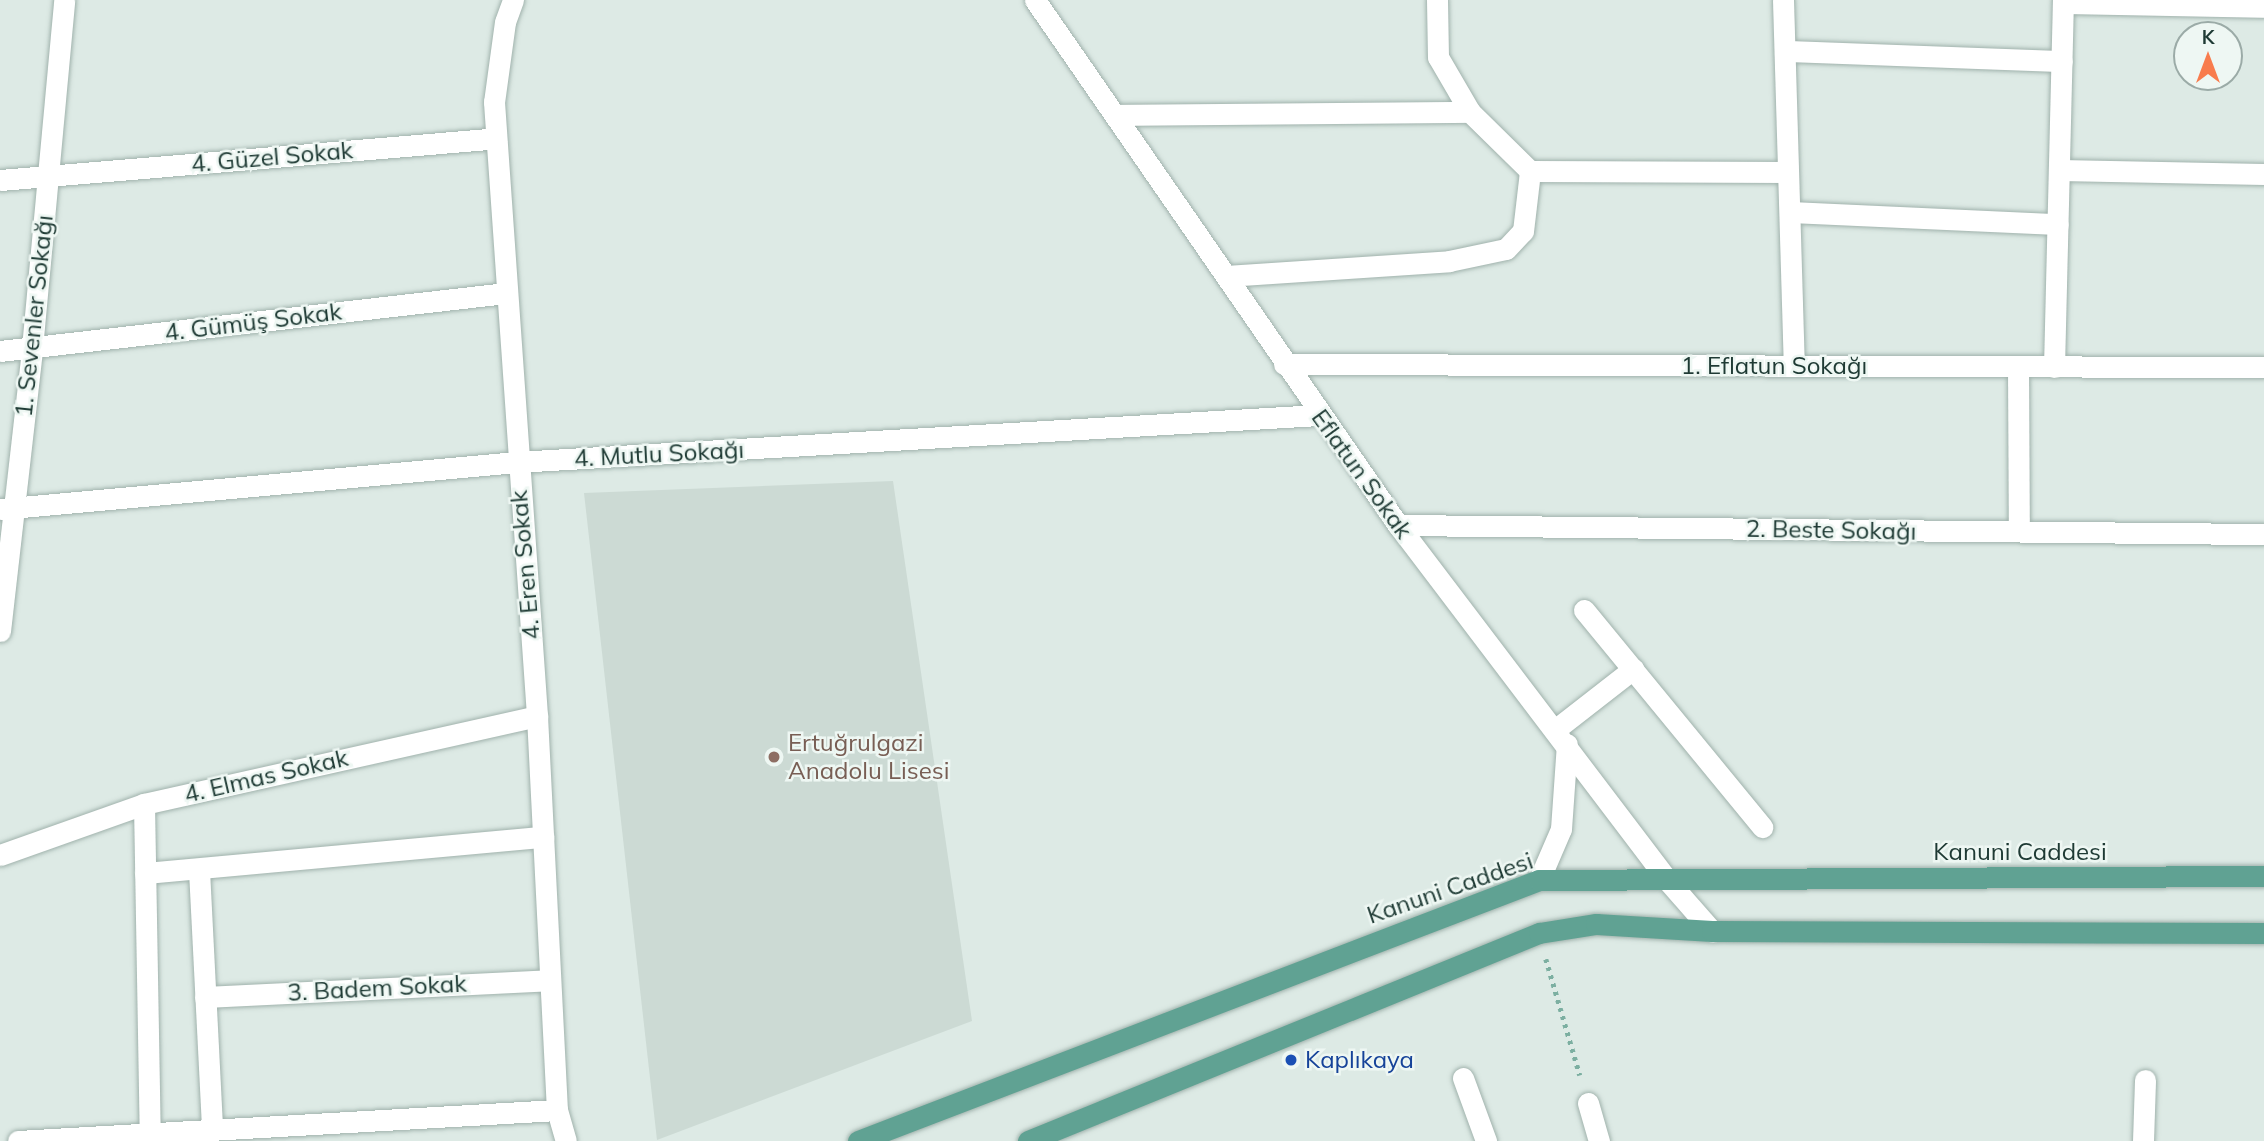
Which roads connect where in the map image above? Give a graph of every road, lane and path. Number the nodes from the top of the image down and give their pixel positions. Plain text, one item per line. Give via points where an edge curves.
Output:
1 (64, 0) edge
2 (513, 0) edge
3 (1035, 0) edge
4 (1437, 0) edge
5 (1783, 0) edge
6 (2063, 1) edge
7 (2264, 7) edge
8 (1785, 51) junction
9 (2062, 61) junction
10 (1469, 112) junction
11 (1115, 115) junction
12 (496, 138) junction
13 (2059, 170) junction
14 (1530, 171) junction
15 (1788, 172) junction
16 (2264, 174) edge
17 (48, 176) junction
18 (0, 180) edge
19 (1790, 212) junction
20 (2058, 224) junction
21 (1226, 276) junction
22 (506, 293) junction
23 (32, 348) junction
24 (0, 351) edge
25 (1284, 364) junction
26 (1794, 366) junction
27 (2018, 367) junction
28 (2054, 367) junction
29 (2264, 367) edge
30 (1318, 415) junction
31 (516, 462) junction
32 (7, 508) edge
33 (1398, 525) junction
34 (2019, 531) junction
35 (2264, 534) edge
36 (1584, 610) dead end
37 (0, 631) edge
38 (1633, 670) junction
39 (537, 716) junction
40 (1561, 737) junction
41 (144, 804) junction
42 (1762, 827) dead end
43 (543, 836) junction
44 (0, 855) edge
45 (200, 870) junction
46 (145, 873) junction
47 (2264, 876) edge
48 (1539, 880) junction
49 (1668, 881) junction
50 (1712, 932) junction
51 (1539, 933) junction
52 (2264, 933) edge
53 (549, 979) junction
54 (205, 997) junction
55 (1463, 1077) dead end
56 (2145, 1080) dead end
57 (1588, 1103) joint
58 (557, 1110) junction
59 (212, 1130) junction
60 (150, 1134) junction
61 (562, 1138) edge
62 (18, 1141) edge
63 (858, 1141) edge
64 (1028, 1141) edge
65 (1486, 1141) edge
66 (1599, 1141) edge
67 (2143, 1141) edge

1 - 17 street, 1. Sevenler Sokağı
2 - 12 street, 4. Eren Sokak via 505,22 494,102
3 - 11 street, Eflatun Sokak
4 - 10 street via 1438,57
5 - 8 street
6 - 7 street
6 - 9 street
8 - 9 street
8 - 15 street
9 - 13 street
10 - 11 street
10 - 14 street
11 - 21 street, Eflatun Sokak
12 - 17 street, 4. Güzel Sokak
12 - 22 street, 4. Eren Sokak
13 - 16 street
13 - 20 street
14 - 15 street
14 - 21 street via 1523,231 1506,249 1449,261
15 - 19 street
17 - 18 street, 4. Güzel Sokak
17 - 23 street, 1. Sevenler Sokağı
19 - 20 street
19 - 26 street
20 - 28 street
21 - 25 street, Eflatun Sokak
22 - 23 street, 4. Gümüş Sokak
22 - 31 street, 4. Eren Sokak
23 - 24 street, 4. Gümüş Sokak
23 - 32 street, 1. Sevenler Sokağı
25 - 26 street, 1. Eflatun Sokağı
25 - 30 street, Eflatun Sokak
26 - 27 street, 1. Eflatun Sokağı
27 - 28 street, 1. Eflatun Sokağı
27 - 34 street
28 - 29 street, 1. Eflatun Sokağı
30 - 31 street, 4. Mutlu Sokağı
30 - 33 street, Eflatun Sokak
31 - 32 street, 4. Mutlu Sokağı
31 - 39 street, 4. Eren Sokak
32 - 37 street, 1. Sevenler Sokağı
33 - 34 street, 2. Beste Sokağı
33 - 40 street, Eflatun Sokak
34 - 35 street, 2. Beste Sokağı
36 - 38 street
38 - 40 street
38 - 42 street
39 - 41 street, 4. Elmas Sokak
39 - 43 street, 4. Eren Sokak
40 - 48 street via 1561,829
40 - 49 street, Eflatun Sokak
41 - 44 street, 4. Elmas Sokak
41 - 46 street
43 - 45 street
43 - 53 street, 4. Eren Sokak
45 - 46 street
45 - 54 street
46 - 60 street
47 - 49 main road, Kanuni Caddesi
48 - 49 main road, Kanuni Caddesi
48 - 63 main road, Kanuni Caddesi
49 - 50 street, Eflatun Sokak
50 - 51 main road via 1596,924
50 - 52 main road
51 - 57 path
51 - 64 main road
53 - 54 street, 3. Badem Sokak
53 - 58 street, 4. Eren Sokak
54 - 59 street
55 - 65 street
56 - 67 street
57 - 66 street
58 - 59 street
58 - 61 street, 4. Eren Sokak
59 - 60 street
60 - 62 street

